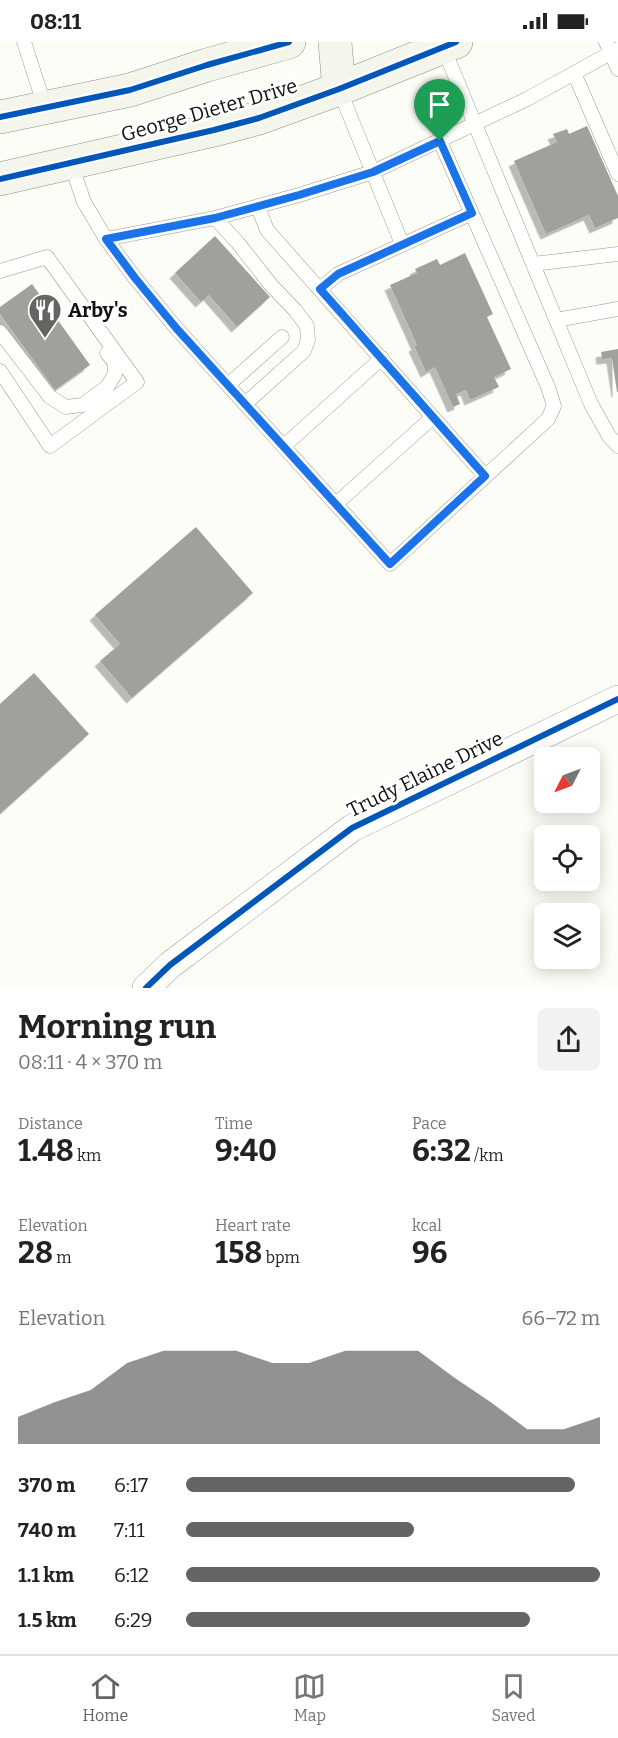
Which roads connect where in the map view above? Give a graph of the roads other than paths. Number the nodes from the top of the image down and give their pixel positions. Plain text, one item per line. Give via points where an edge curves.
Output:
1 (24, 42) edge
2 (289, 42) edge
3 (335, 42) edge
4 (449, 45) edge
5 (612, 48) edge
6 (618, 69) edge
7 (574, 73) junction
8 (339, 89) junction
9 (45, 107) junction
10 (0, 117) edge
11 (475, 124) junction
12 (440, 141) junction
13 (71, 164) junction
14 (373, 172) junction
15 (618, 174) edge
16 (0, 179) edge
17 (258, 207) junction
18 (472, 213) junction
19 (215, 218) junction
20 (106, 239) junction
21 (402, 244) junction
22 (618, 254) edge
23 (533, 264) junction
24 (0, 271) edge
25 (68, 287) junction
26 (320, 289) junction
27 (618, 309) edge
28 (556, 320) junction
29 (0, 332) edge
30 (282, 337) dead end
31 (382, 358) junction
32 (0, 371) edge
33 (228, 385) junction
34 (245, 404) junction
35 (433, 417) junction
36 (284, 446) junction
37 (618, 446) edge
38 (485, 476) junction
39 (336, 504) junction
40 (618, 699) edge
41 (146, 988) edge

1 - 9 lane
2 - 9 main road via 130,90
3 - 8 main road
4 - 8 main road, George Dieter Drive
4 - 11 lane
5 - 6 lane
5 - 7 lane
7 - 11 lane
7 - 15 lane
8 - 13 main road, George Dieter Drive via 259,118
8 - 14 lane
9 - 10 main road
11 - 12 lane
11 - 23 lane
12 - 14 lane
12 - 18 lane
13 - 16 main road, George Dieter Drive
13 - 20 lane via 84,202
14 - 17 lane
14 - 21 lane
17 - 19 lane
17 - 26 lane via 267,230
18 - 21 lane
18 - 38 lane via 554,406 548,419
19 - 20 lane
19 - 34 lane via 307,326 304,351
20 - 33 lane via 163,312
21 - 26 lane via 338,274
22 - 23 lane
23 - 28 lane
24 - 25 lane via 47,257
25 - 29 lane via 66,298 114,363 115,374 107,387 82,405 66,407 50,397
25 - 32 lane via 137,382 50,446
26 - 31 lane
27 - 28 lane
28 - 37 lane via 591,404
30 - 33 lane
31 - 35 lane
31 - 36 lane
33 - 34 lane
34 - 36 lane
35 - 38 lane
35 - 39 lane
36 - 39 lane
38 - 39 lane via 390,564
40 - 41 street, Trudy Elaine Drive via 352,828 170,965

